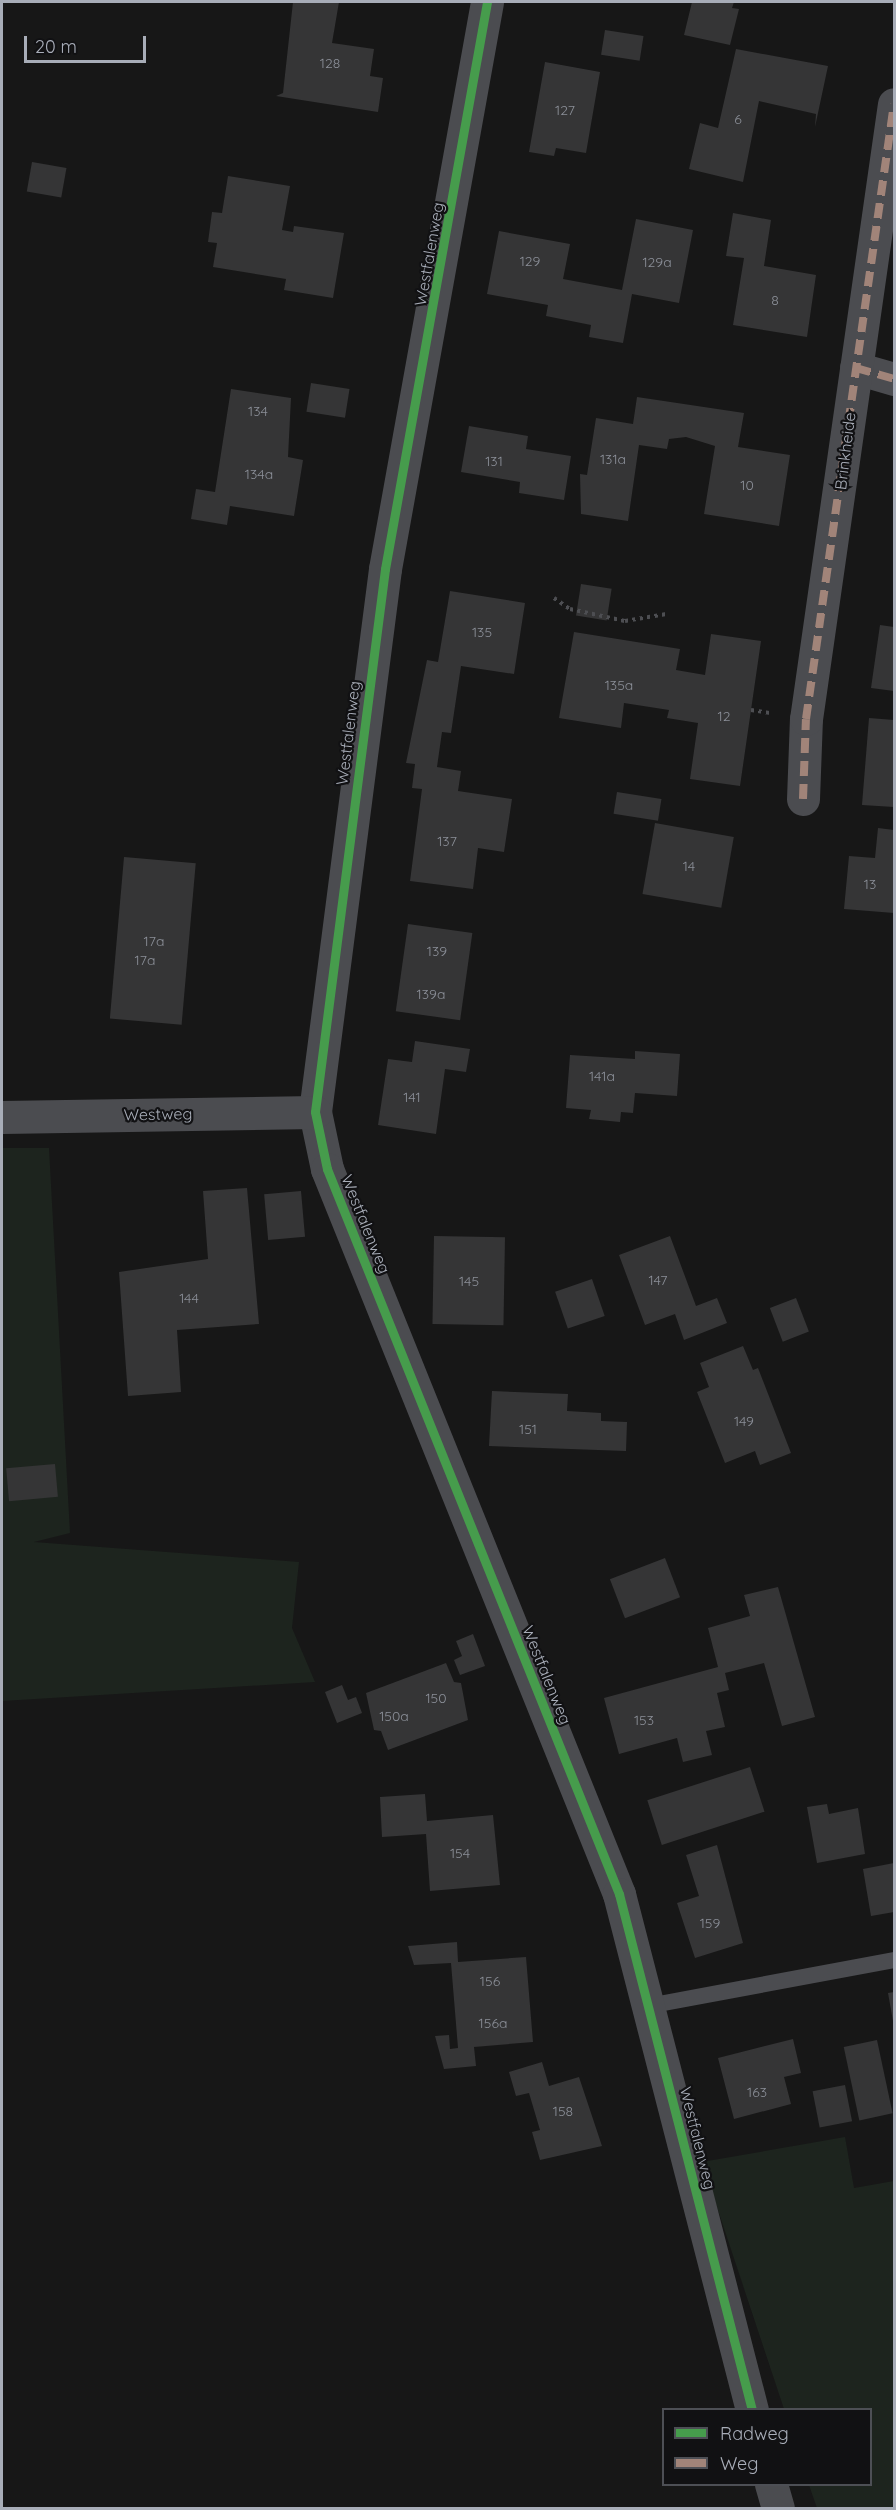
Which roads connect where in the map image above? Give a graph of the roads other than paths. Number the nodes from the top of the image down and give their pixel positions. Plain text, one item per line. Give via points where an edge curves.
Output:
1 (487, 2) edge
2 (894, 104) edge
3 (856, 368) junction
4 (894, 379) edge
5 (803, 799) dead end
6 (315, 1112) junction
7 (2, 1117) edge
8 (894, 1960) edge
9 (648, 2006) junction
10 (752, 2408) edge
11 (772, 2486) edge
12 (778, 2508) edge

1 - 6 street, Westfalenweg via 385,569
2 - 3 street, Brinkheide
3 - 4 street
3 - 5 street, Brinkheide via 806,719
6 - 7 street, Westweg
6 - 9 street, Westfalenweg via 327,1169 619,1894
8 - 9 lane
9 - 10 street, Westfalenweg
11 - 12 street

